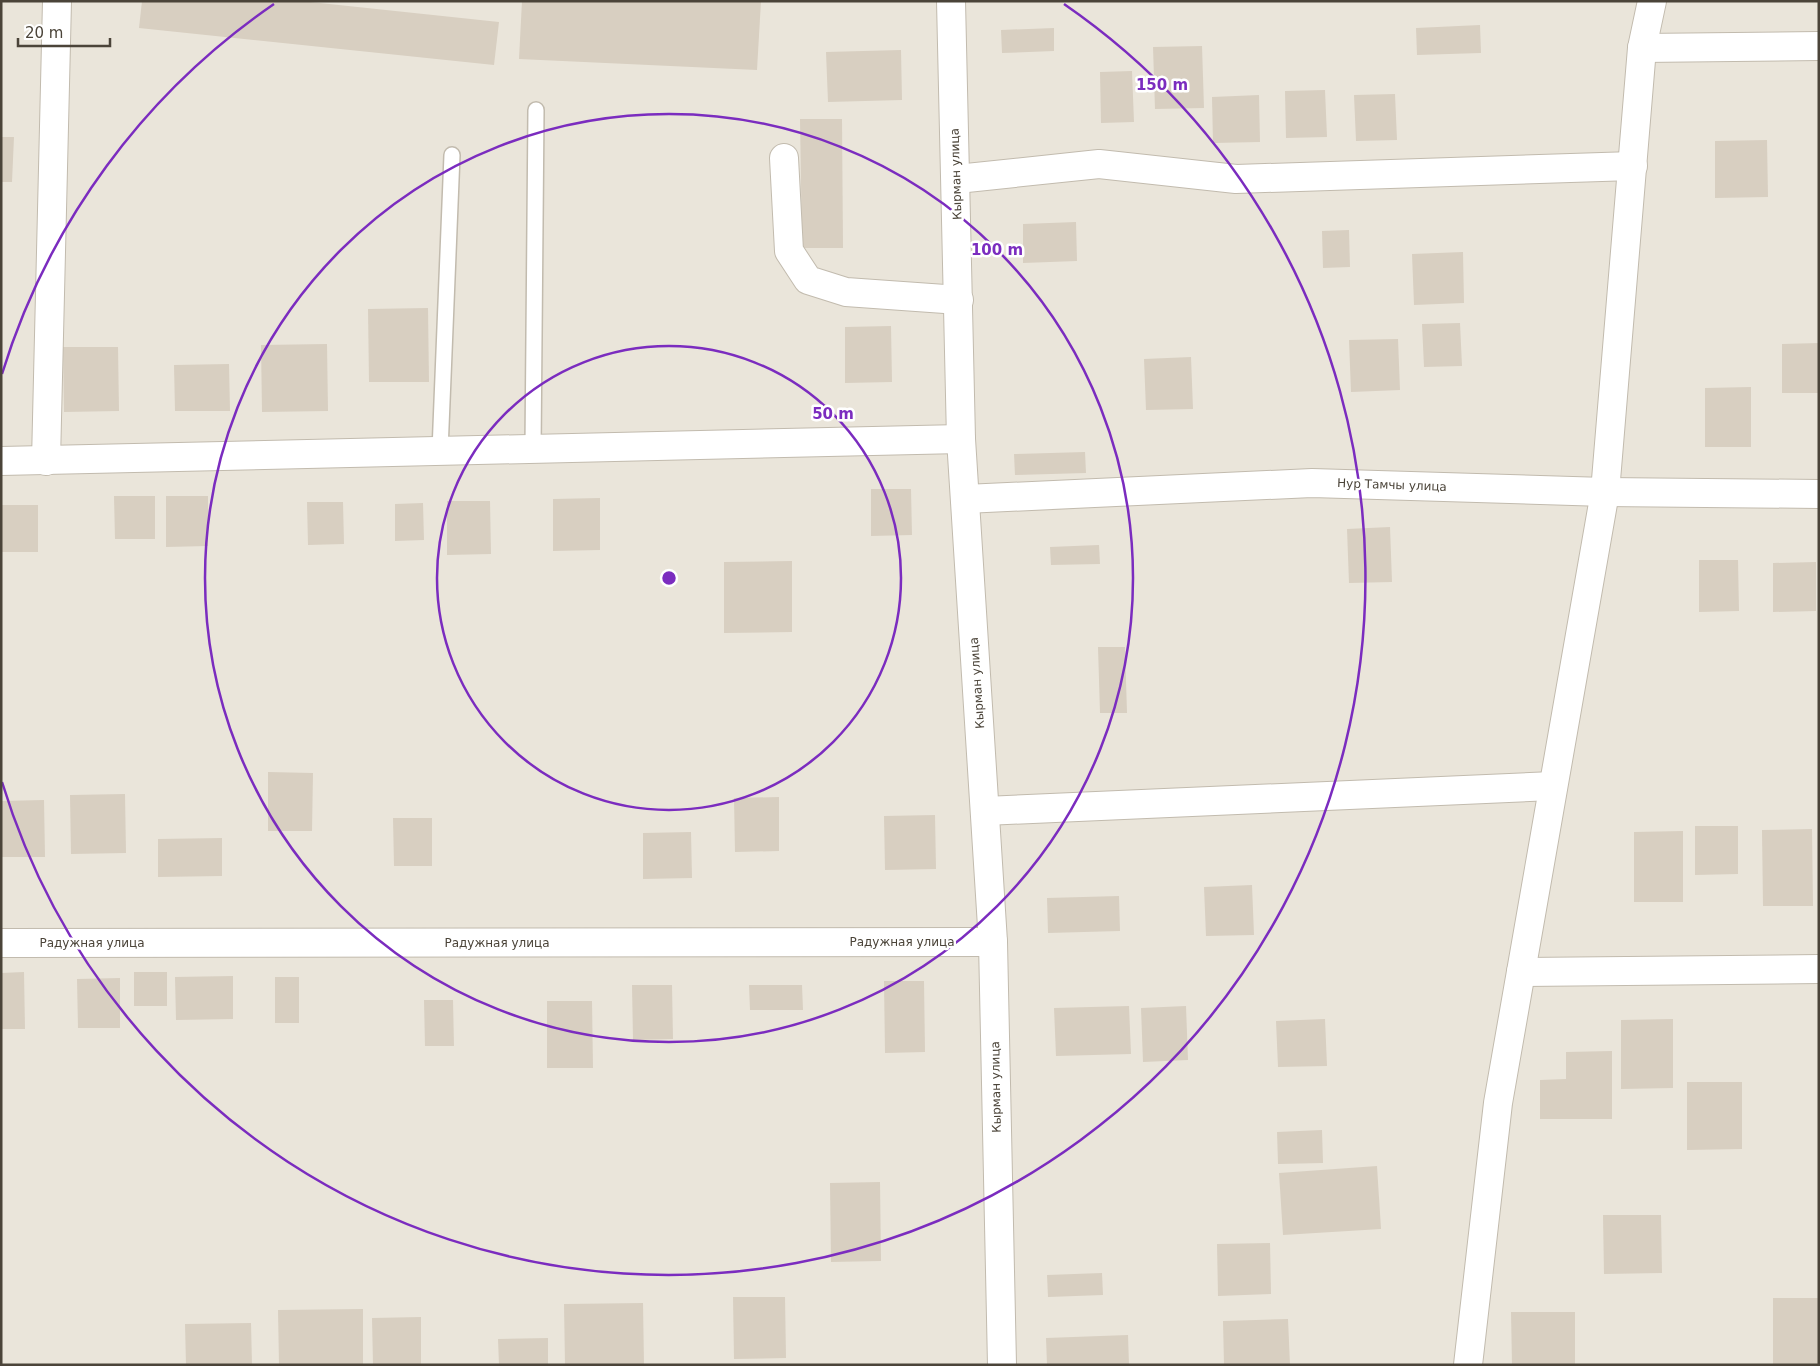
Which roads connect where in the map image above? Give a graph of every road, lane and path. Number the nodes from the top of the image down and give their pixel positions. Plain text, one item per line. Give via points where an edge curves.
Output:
1 (58, 1) edge
2 (951, 1) edge
3 (1652, 1) edge
4 (1819, 46) edge
5 (1642, 48) junction
6 (536, 110) dead end
7 (452, 155) dead end
8 (784, 158) dead end
9 (1632, 166) junction
10 (957, 179) junction
11 (959, 300) junction
12 (961, 439) junction
13 (533, 449) junction
14 (440, 452) junction
15 (1, 461) edge
16 (46, 461) junction
17 (1605, 492) junction
18 (1819, 494) edge
19 (965, 499) junction
20 (1553, 786) junction
21 (985, 811) junction
22 (993, 942) junction
23 (1, 944) edge
24 (1819, 969) edge
25 (1521, 972) junction
26 (1002, 1365) edge
27 (1468, 1365) edge

1 - 16 street
2 - 10 street, Кырман улица
3 - 5 street
4 - 5 street
5 - 9 street
6 - 13 lane
7 - 14 lane
8 - 11 street via 789,251 808,280 846,292
9 - 10 street via 1236,179 1099,164
9 - 17 street
10 - 11 street, Кырман улица
11 - 12 street, Кырман улица
12 - 13 street
12 - 19 street, Кырман улица
13 - 14 street
14 - 16 street
15 - 16 street
17 - 18 street, Нур Тамчы улица
17 - 19 street, Нур Тамчы улица via 1312,483
17 - 20 street
19 - 21 street, Кырман улица
20 - 21 street
20 - 25 street
21 - 22 street, Кырман улица
22 - 23 street, Радужная улица
22 - 26 street, Кырман улица
24 - 25 street
25 - 27 street via 1498,1102

